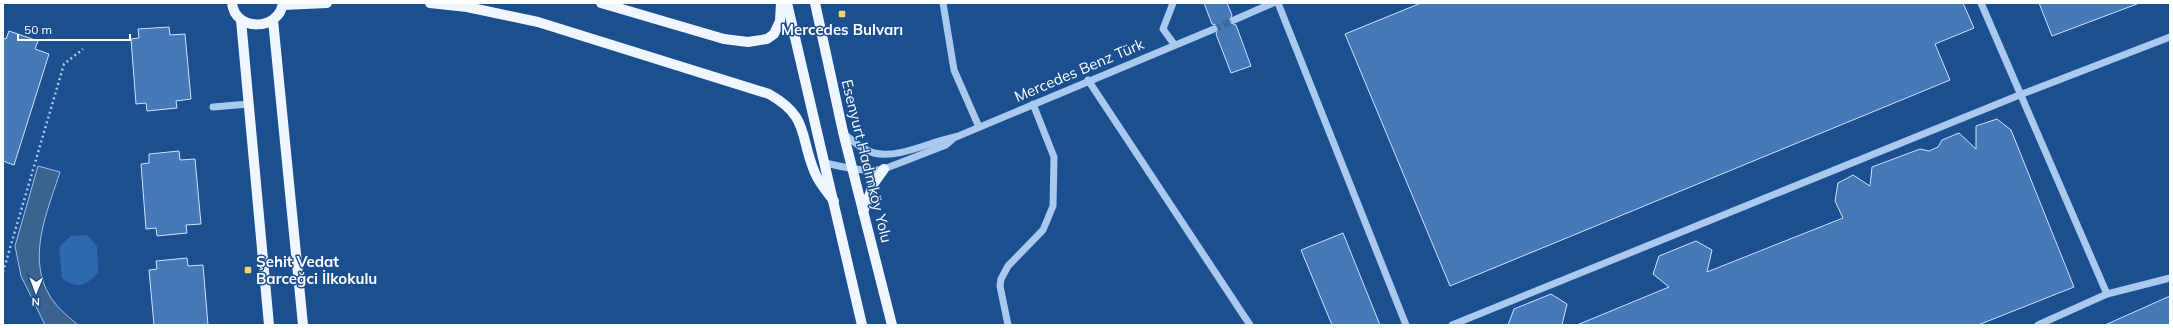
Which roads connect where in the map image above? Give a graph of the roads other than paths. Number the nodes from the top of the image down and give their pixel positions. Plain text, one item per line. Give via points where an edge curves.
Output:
1 (327, 3) edge
2 (430, 3) edge
3 (601, 3) edge
4 (781, 3) edge
5 (788, 3) edge
6 (815, 3) edge
7 (943, 3) edge
8 (1173, 3) edge
9 (1273, 3) edge
10 (1278, 3) edge
11 (1981, 3) edge
12 (229, 4) edge
13 (283, 4) edge
14 (241, 20) junction
15 (273, 20) junction
16 (1234, 20) tunnel mouth
17 (1214, 29) tunnel mouth
18 (2170, 37) edge
19 (1174, 44) junction
20 (1088, 80) junction
21 (2022, 94) junction
22 (249, 104) junction
23 (1033, 104) junction
24 (213, 107) dead end
25 (979, 127) junction
26 (843, 132) junction
27 (956, 137) junction
28 (825, 162) junction
29 (852, 169) junction
30 (884, 169) junction
31 (834, 200) junction
32 (863, 212) junction
33 (2170, 278) edge
34 (2107, 294) junction
35 (269, 325) edge
36 (303, 325) edge
37 (862, 325) edge
38 (892, 325) edge
39 (1008, 325) edge
40 (1250, 325) edge
41 (1406, 325) edge
42 (1452, 325) edge
43 (2038, 325) edge

1 - 13 main road
2 - 31 main road via 467,7 538,22 769,94 785,104 796,116 815,172
3 - 4 main road via 724,39 748,42 767,39 774,34 780,21
5 - 28 main road
6 - 26 main road, Esenyurt Hadımköy Yolu
7 - 25 street via 954,70
8 - 19 street via 1163,29
9 - 16 street
10 - 41 street
11 - 21 street
12 - 14 main road
13 - 15 main road
14 - 15 main road via 258,25
14 - 22 main road
15 - 36 main road
17 - 19 street, Mercedes Benz Türk
18 - 21 street
19 - 20 street, Mercedes Benz Türk
20 - 23 street, Mercedes Benz Türk
20 - 40 street
21 - 34 street
21 - 42 street
22 - 24 street
22 - 35 main road
23 - 25 street, Mercedes Benz Türk
23 - 39 street via 1054,157 1053,206 1043,230 1008,266 1001,279 1000,286
25 - 27 street, Mercedes Benz Türk
26 - 27 street, Mercedes Benz Türk via 874,153 895,154
26 - 29 main road, Esenyurt Hadımköy Yolu
27 - 30 street, Mercedes Benz Türk via 946,145
28 - 29 street, Mercedes Benz Türk
28 - 31 main road
29 - 30 street, Mercedes Benz Türk
29 - 32 main road, Esenyurt Hadımköy Yolu
30 - 32 main road via 874,183
31 - 37 main road
32 - 38 main road, Esenyurt Hadımköy Yolu
33 - 34 street
34 - 43 street

